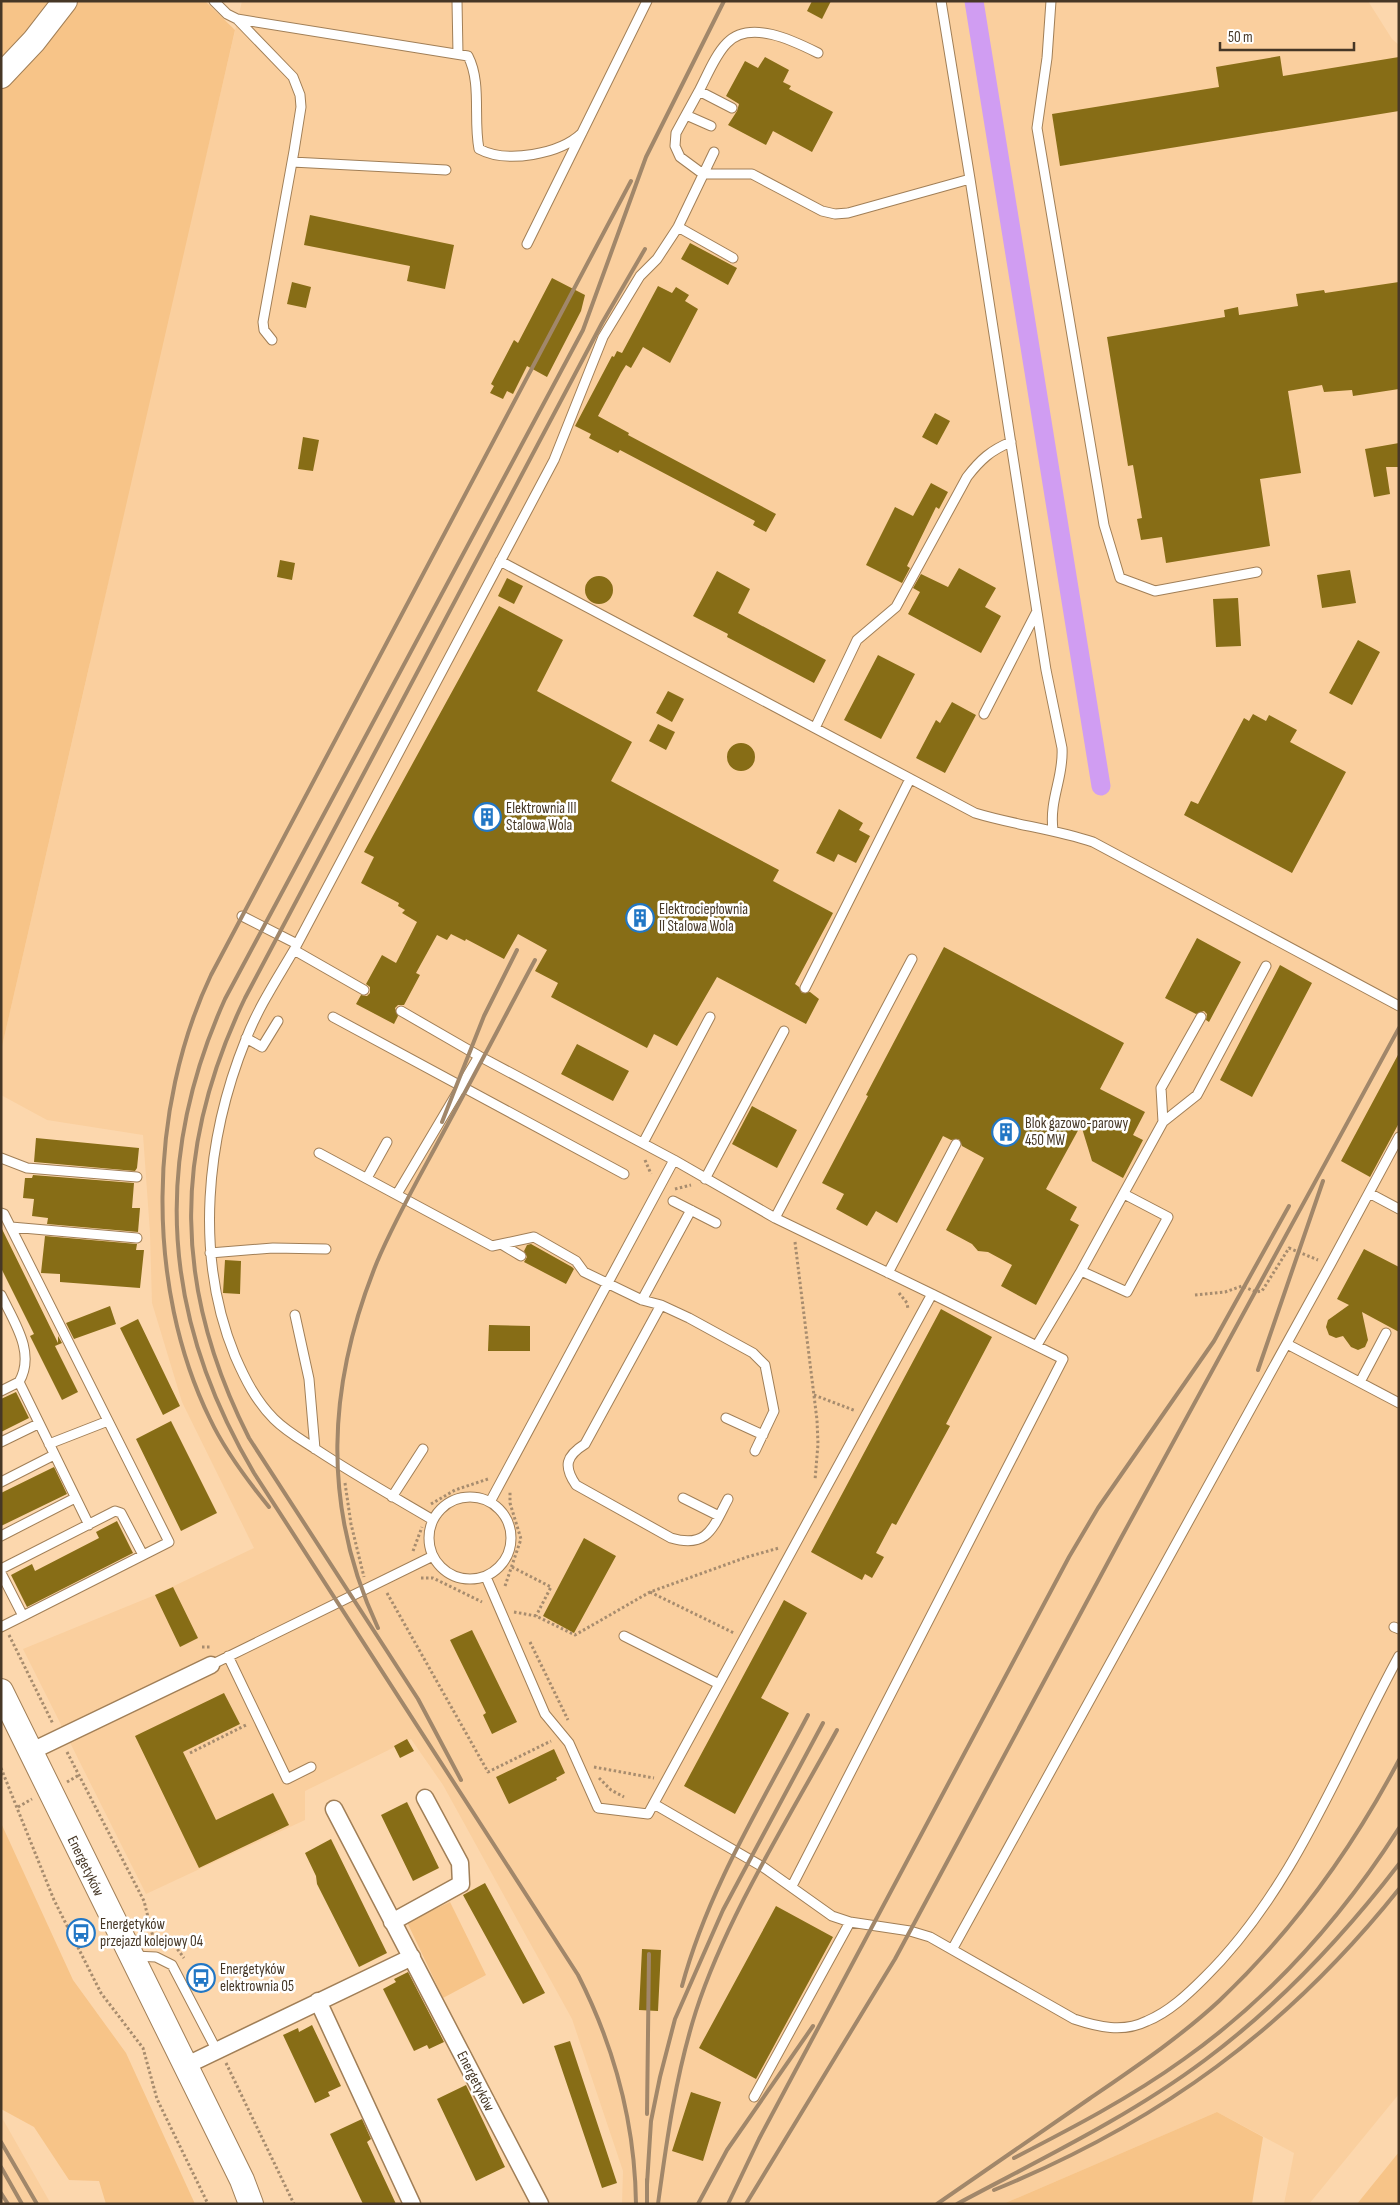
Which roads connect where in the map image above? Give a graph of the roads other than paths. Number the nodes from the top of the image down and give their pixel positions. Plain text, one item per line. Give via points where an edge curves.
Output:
1 (65, 1) edge
2 (214, 1) edge
3 (457, 1) edge
4 (647, 1) edge
5 (941, 1) edge
6 (1051, 1) edge
7 (237, 19) junction
8 (818, 53) dead end
9 (458, 54) junction
10 (1, 76) edge
11 (699, 91) junction
12 (732, 108) dead end
13 (686, 114) junction
14 (711, 126) dead end
15 (582, 133) junction
16 (714, 152) dead end
17 (292, 162) junction
18 (446, 170) dead end
19 (704, 174) junction
20 (970, 179) junction
21 (678, 227) junction
22 (527, 244) dead end
23 (734, 258) dead end
24 (272, 340) dead end
25 (1011, 442) junction
26 (500, 561) junction
27 (1257, 572) dead end
28 (1036, 613) junction
29 (984, 714) dead end
30 (815, 728) junction
31 (910, 779) junction
32 (1054, 830) junction
33 (242, 916) dead end
34 (296, 947) junction
35 (912, 959) dead end
36 (1266, 966) dead end
37 (805, 988) dead end
38 (364, 990) dead end
39 (1399, 1006) edge
40 (401, 1011) dead end
41 (333, 1017) dead end
42 (710, 1017) dead end
43 (1201, 1017) dead end
44 (278, 1021) dead end
45 (784, 1031) dead end
46 (246, 1038) junction
47 (478, 1056) junction
48 (461, 1086) junction
49 (1163, 1122) junction
50 (1399, 1137) edge
51 (387, 1142) dead end
52 (644, 1144) junction
53 (956, 1144) dead end
54 (319, 1153) dead end
55 (1, 1158) edge
56 (674, 1160) junction
57 (624, 1174) dead end
58 (137, 1177) dead end
59 (367, 1178) junction
60 (705, 1179) junction
61 (1369, 1193) junction
62 (396, 1194) junction
63 (1124, 1194) junction
64 (671, 1197) road end
65 (1399, 1209) edge
66 (691, 1210) junction
67 (1, 1213) edge
68 (775, 1218) junction
69 (716, 1223) dead end
70 (11, 1227) junction
71 (137, 1238) dead end
72 (502, 1244) junction
73 (326, 1248) dead end
74 (210, 1254) junction
75 (521, 1256) dead end
76 (1081, 1271) junction
77 (888, 1273) junction
78 (608, 1283) junction
79 (932, 1294) junction
80 (1, 1295) edge
81 (642, 1300) junction
82 (661, 1305) junction
83 (295, 1315) dead end
84 (1386, 1333) dead end
85 (1287, 1344) junction
86 (1037, 1345) junction
87 (19, 1382) junction
88 (1360, 1382) junction
89 (1, 1391) edge
90 (1399, 1402) edge
91 (726, 1418) dead end
92 (108, 1421) junction
93 (38, 1424) junction
94 (762, 1435) junction
95 (1, 1442) edge
96 (49, 1444) junction
97 (315, 1449) junction
98 (423, 1449) dead end
99 (755, 1451) dead end
100 (54, 1455) junction
101 (1, 1482) edge
102 (392, 1497) junction
103 (75, 1498) junction
104 (683, 1498) dead end
105 (728, 1499) dead end
106 (490, 1502) junction
107 (719, 1516) junction
108 (430, 1518) junction
109 (88, 1524) junction
110 (1, 1536) edge
111 (143, 1555) junction
112 (433, 1556) junction
113 (1, 1571) edge
114 (486, 1577) junction
115 (23, 1616) junction
116 (3, 1626) edge
117 (624, 1636) dead end
118 (228, 1656) junction
119 (1399, 1656) edge
120 (211, 1665) joint
121 (719, 1684) junction
122 (1, 1691) edge
123 (32, 1751) junction
124 (311, 1767) dead end
125 (425, 1798) dead end
126 (654, 1804) junction
127 (334, 1809) dead end
128 (792, 1886) junction
129 (392, 1922) junction
130 (850, 1922) junction
131 (953, 1948) junction
132 (130, 1955) junction
133 (412, 1958) junction
134 (318, 2001) junction
135 (218, 2051) junction
136 (185, 2066) junction
137 (754, 2097) dead end
138 (242, 2180) junction
139 (251, 2204) edge
140 (257, 2204) edge
141 (412, 2204) edge
142 (540, 2204) edge

1 - 10 main road
2 - 7 lane
3 - 9 lane
4 - 15 lane
5 - 20 lane
6 - 27 lane via 1037,128 1104,525 1120,578 1154,592
7 - 9 lane
7 - 17 lane via 293,77 300,95
8 - 11 lane via 768,34 738,35 726,44
9 - 15 lane via 468,56 474,68 479,149 490,155 518,156 572,143
11 - 12 lane
11 - 13 lane
13 - 14 lane
13 - 19 lane via 676,132 675,146 680,157
15 - 22 lane
16 - 19 lane
17 - 18 lane
17 - 24 lane via 263,322 264,330
19 - 20 lane via 752,174 822,211 835,214
19 - 21 lane
20 - 25 lane
21 - 23 lane
21 - 26 lane via 657,259 640,276 603,337 554,460
25 - 28 lane
25 - 30 lane via 980,460 967,477 896,607 857,640
26 - 30 lane
26 - 34 lane
28 - 29 lane
28 - 32 lane via 1062,748 1063,761 1052,800
30 - 31 lane
31 - 32 lane via 975,813 1003,822
31 - 37 lane
32 - 39 lane via 1093,842
33 - 34 lane
34 - 38 lane
34 - 46 lane
35 - 68 lane
36 - 49 lane via 1197,1095
40 - 47 lane
41 - 48 lane
42 - 52 lane
43 - 49 lane via 1161,1088
44 - 46 lane via 262,1047
45 - 60 lane
46 - 74 lane via 220,1129 210,1203
47 - 48 lane
47 - 52 lane
48 - 57 lane
48 - 62 lane
49 - 63 lane
50 - 61 lane
51 - 59 lane
52 - 56 lane
53 - 77 lane
54 - 59 lane
55 - 58 lane via 27,1168
56 - 60 lane
56 - 78 lane
59 - 62 lane
60 - 68 lane
61 - 65 lane
61 - 85 lane
62 - 72 lane via 492,1246
63 - 76 lane
63 - 76 lane via 1168,1218 1127,1292
64 - 66 lane
66 - 69 lane
66 - 81 lane
67 - 70 lane
68 - 77 lane
70 - 71 lane
70 - 92 lane
72 - 75 lane
72 - 78 lane via 534,1238 576,1261 584,1272
73 - 74 lane via 247,1249
74 - 97 lane via 226,1335 254,1395 295,1438
76 - 86 lane
77 - 79 lane
78 - 81 lane
78 - 106 lane
79 - 86 lane
79 - 121 lane
80 - 87 lane via 25,1347 27,1363
81 - 82 lane
82 - 94 lane via 753,1353 765,1365 774,1411
82 - 107 lane via 586,1444 574,1451 568,1464 570,1476 576,1485 671,1538 685,1542 708,1535
83 - 97 lane via 309,1379
84 - 88 lane
85 - 88 lane
85 - 131 lane
86 - 128 lane via 1063,1359
87 - 89 lane
87 - 93 lane
88 - 90 lane
91 - 94 lane
92 - 96 lane
92 - 111 lane via 169,1542
93 - 95 lane
93 - 96 lane
94 - 99 lane
96 - 100 lane
97 - 102 lane
98 - 102 lane
100 - 101 lane
100 - 103 lane
102 - 108 lane
103 - 109 lane
103 - 110 lane
104 - 107 lane
105 - 107 lane
106 - 108 lane via 472,1496 454,1500
106 - 114 lane via 505,1516 512,1534 506,1559
108 - 112 lane via 429,1538
109 - 111 lane via 115,1511 121,1513
109 - 113 lane
111 - 115 lane
112 - 114 lane via 450,1574 474,1580
112 - 118 lane
113 - 115 lane
114 - 126 lane via 545,1714 569,1743 598,1808 648,1814
115 - 116 lane
117 - 121 lane
118 - 120 lane
118 - 124 lane via 269,1739 276,1763 287,1779
119 - 131 lane via 1342,1770 1249,1930 1185,1997 1147,2022 1122,2028 1099,2028 1082,2022
120 - 123 street
121 - 126 lane
122 - 123 main road, Energetyków
123 - 132 main road, Energetyków
125 - 129 street via 460,1863 461,1884
126 - 128 lane
127 - 129 street, Energetyków
128 - 130 lane via 832,1916
129 - 133 street, Energetyków
130 - 131 lane via 910,1931
130 - 137 lane
132 - 135 lane via 164,1960 172,1965
132 - 136 main road, Energetyków
133 - 134 street
133 - 142 street, Energetyków
134 - 135 street
134 - 141 street
135 - 136 street
136 - 138 main road, Energetyków
138 - 139 main road, Energetyków
138 - 140 main road, Energetyków

